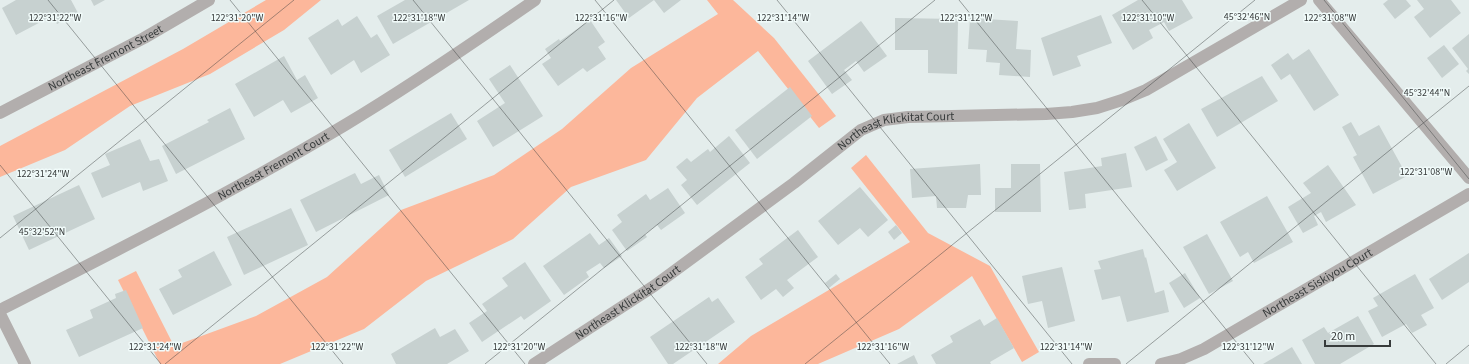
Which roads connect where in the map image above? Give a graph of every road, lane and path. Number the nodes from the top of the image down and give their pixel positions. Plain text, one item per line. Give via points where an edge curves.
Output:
1 (209, 0) edge
2 (535, 0) edge
3 (1301, 0) edge
4 (1319, 0) edge
5 (0, 113) edge
6 (1469, 178) edge
7 (1469, 194) edge
8 (0, 310) edge
9 (0, 314) edge
10 (25, 364) edge
11 (534, 364) edge
12 (1089, 364) edge
13 (1116, 364) edge
14 (1161, 364) edge

1 - 5 street, Northeast Fremont Street via 144,38
2 - 8 street, Northeast Fremont Court via 437,67 253,178
3 - 11 street, Northeast Klickitat Court via 1146,90 1104,106 1046,114 908,117 884,120 861,130 794,183 654,286
4 - 6 street
7 - 14 street, Northeast Siskiyou Court via 1204,349
9 - 10 street
12 - 13 street

